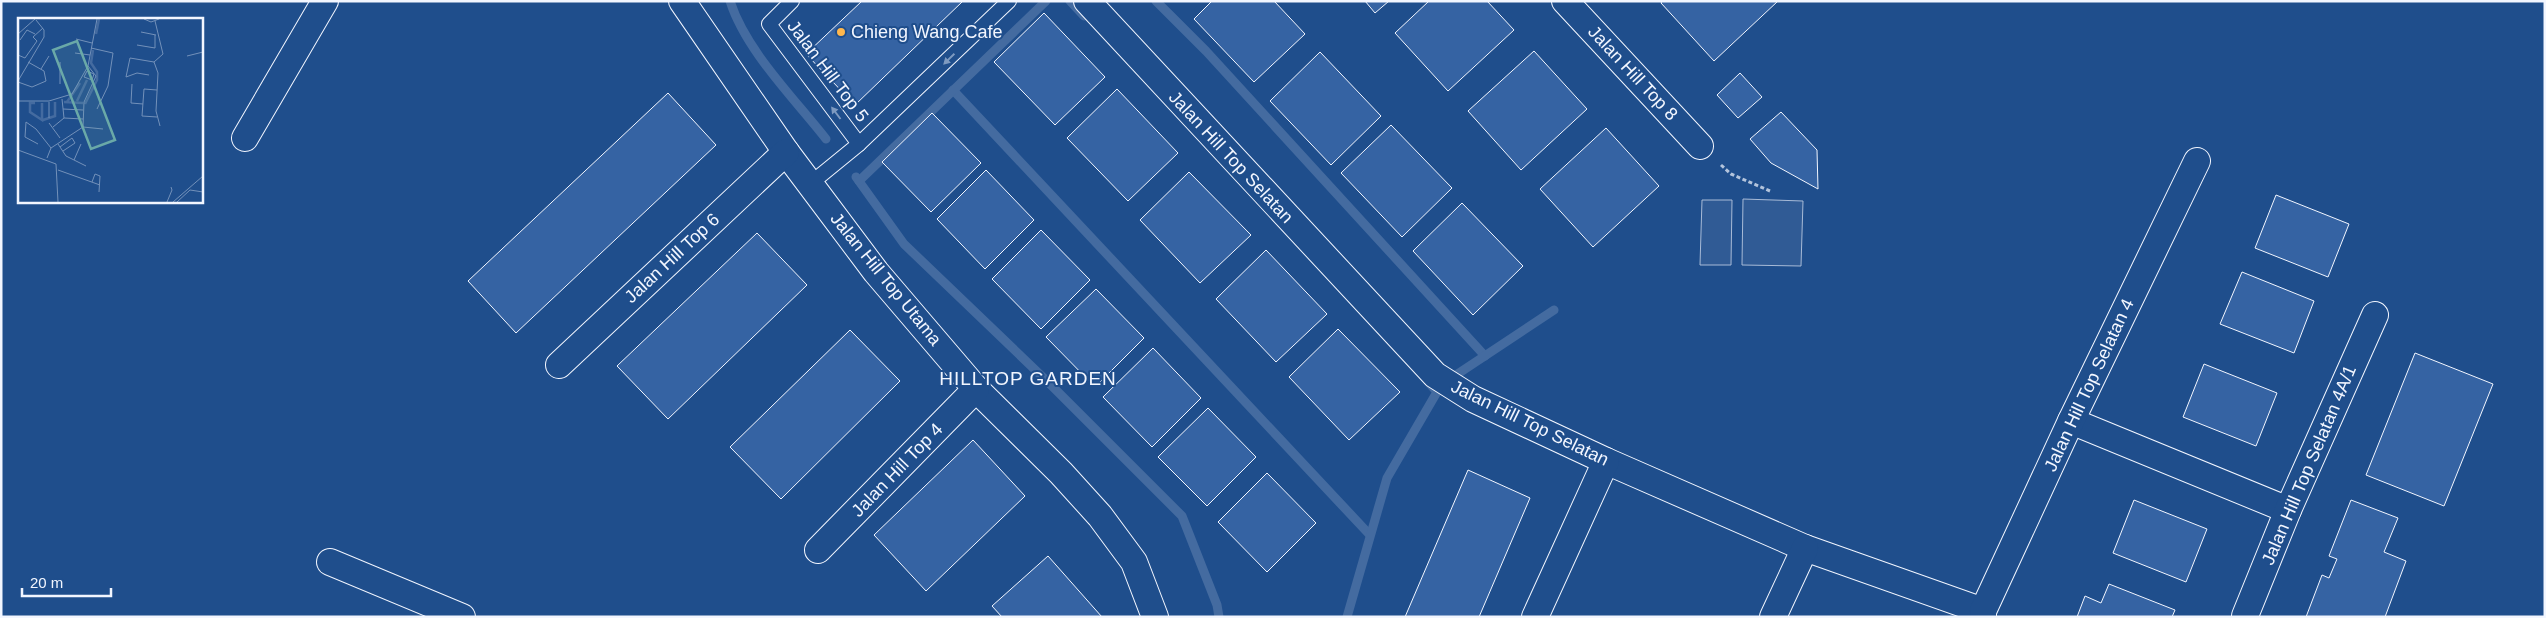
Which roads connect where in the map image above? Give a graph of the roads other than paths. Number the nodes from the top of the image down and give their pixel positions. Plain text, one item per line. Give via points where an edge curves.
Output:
1 (325, 1) edge
2 (682, 1) edge
3 (792, 1) edge
4 (1010, 1) edge
5 (1087, 1) edge
6 (1566, 1) edge
7 (245, 138) dead end
8 (859, 144) junction
9 (1700, 146) road end
10 (786, 152) junction
11 (2197, 160) dead end
12 (810, 184) junction
13 (2375, 315) dead end
14 (558, 365) dead end
15 (976, 389) junction
16 (2071, 421) junction
17 (1606, 461) junction
18 (2288, 510) junction
19 (1805, 548) junction
20 (818, 550) dead end
21 (330, 562) dead end
22 (1983, 614) edge
23 (2245, 616) edge
24 (462, 617) edge
25 (1155, 617) edge
26 (1535, 617) edge
27 (1773, 617) edge

1 - 7 street
2 - 10 street, Jalan Hill Top Utama
8 -> 3 lane, Jalan Hill Top 5 via 769,24
4 -> 8 lane, Jalan Hill Top 5
5 - 17 street, Jalan Hill Top Selatan via 1435,375 1473,399
6 - 9 street, Jalan Hill Top 8
8 - 12 lane
10 - 12 street, Jalan Hill Top Utama
10 - 14 street, Jalan Hill Top 6
11 - 16 street, Jalan Hill Top Selatan 4
12 - 15 street, Jalan Hill Top Utama via 876,272
13 - 18 street, Jalan Hill Top Selatan 4A/1
15 - 20 street, Jalan Hill Top 4
15 - 25 street, Jalan Hill Top Utama via 1100,516 1134,562
16 - 18 street
16 - 22 street, Jalan Hill Top Selatan 4
17 - 19 street, Jalan Hill Top Selatan
17 - 26 street
18 - 23 street, Jalan Hill Top Selatan 4A/1
19 - 22 street, Jalan Hill Top Selatan
19 - 27 street
21 - 24 street

